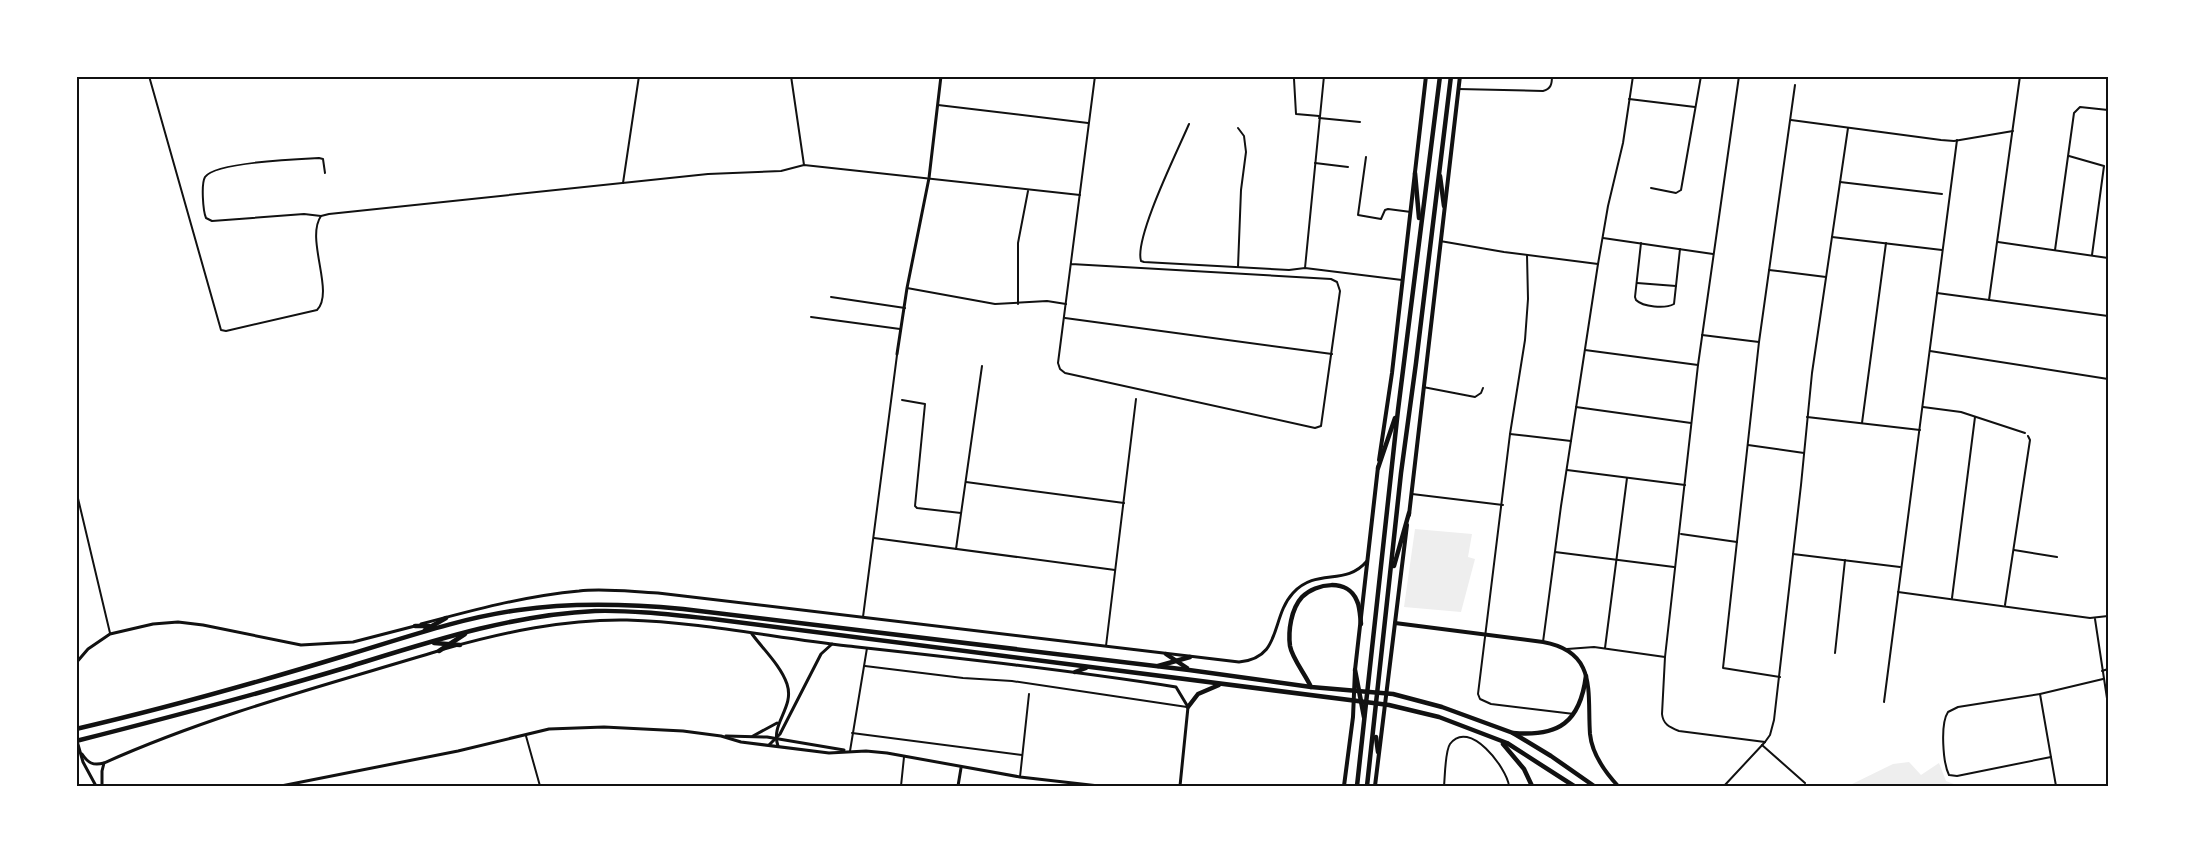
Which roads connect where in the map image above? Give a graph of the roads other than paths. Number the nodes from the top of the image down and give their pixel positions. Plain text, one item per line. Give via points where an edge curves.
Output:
1 (149, 76) edge
2 (639, 76) edge
3 (942, 76) edge
4 (1095, 76) edge
5 (1324, 76) edge
6 (1426, 76) edge
7 (1440, 76) edge
8 (1451, 76) edge
9 (1460, 76) edge
10 (1552, 76) edge
11 (1633, 76) edge
12 (1701, 76) edge
13 (1739, 76) edge
14 (2020, 76) edge
15 (790, 77) edge
16 (1294, 79) dead end
17 (1796, 86) dead end
18 (1458, 89) junction
19 (1629, 99) junction
20 (938, 105) junction
21 (1695, 107) junction
22 (2109, 110) edge
23 (1319, 117) junction
24 (1791, 120) junction
25 (1360, 122) dead end
26 (1088, 123) junction
27 (1189, 124) dead end
28 (1238, 128) dead end
29 (1848, 128) junction
30 (2013, 131) junction
31 (1957, 140) junction
32 (2069, 156) junction
33 (1366, 157) dead end
34 (1315, 164) junction
35 (804, 165) junction
36 (1348, 167) dead end
37 (1439, 168) junction
38 (325, 173) dead end
39 (1415, 173) junction
40 (928, 178) junction
41 (1840, 182) junction
42 (623, 183) junction
43 (1651, 188) dead end
44 (1028, 189) junction
45 (1942, 194) dead end
46 (1080, 195) junction
47 (1444, 206) junction
48 (1410, 212) junction
49 (321, 216) junction
50 (1420, 227) junction
51 (1832, 237) junction
52 (1603, 238) junction
53 (1440, 241) junction
54 (1998, 242) junction
55 (1641, 243) junction
56 (1886, 243) junction
57 (1680, 249) junction
58 (1943, 250) junction
59 (2055, 250) junction
60 (1713, 254) junction
61 (1527, 255) junction
62 (2092, 255) junction
63 (2109, 258) edge
64 (1071, 264) junction
65 (1598, 264) junction
66 (1238, 267) junction
67 (1305, 268) junction
68 (1769, 270) junction
69 (1826, 277) junction
70 (1402, 280) junction
71 (1637, 283) junction
72 (1676, 286) junction
73 (907, 288) junction
74 (1937, 293) junction
75 (831, 297) dead end
76 (1989, 300) junction
77 (1018, 304) junction
78 (1066, 304) junction
79 (904, 308) junction
80 (2109, 316) edge
81 (811, 317) dead end
82 (1065, 318) junction
83 (901, 329) junction
84 (1702, 335) junction
85 (1759, 342) junction
86 (1585, 350) junction
87 (1930, 351) junction
88 (897, 354) joint
89 (1332, 354) junction
90 (1698, 365) junction
91 (982, 366) dead end
92 (2109, 379) edge
93 (1423, 387) junction
94 (1483, 388) dead end
95 (1136, 399) dead end
96 (902, 400) dead end
97 (1576, 407) junction
98 (1923, 407) junction
99 (1398, 410) junction
100 (1807, 417) junction
101 (1975, 417) junction
102 (1692, 423) junction
103 (1862, 423) junction
104 (1920, 430) junction
105 (2025, 433) dead end
106 (1510, 434) junction
107 (2028, 436) dead end
108 (1571, 441) junction
109 (1748, 445) junction
110 (1804, 453) junction
111 (1378, 468) junction
112 (1567, 470) junction
113 (1628, 478) junction
114 (966, 482) junction
115 (1685, 485) junction
116 (76, 490) edge
117 (1412, 494) junction
118 (1124, 503) junction
119 (1503, 505) junction
120 (961, 513) junction
121 (1409, 513) junction
122 (1680, 534) junction
123 (874, 538) junction
124 (1737, 542) junction
125 (956, 549) junction
126 (2014, 550) junction
127 (1555, 552) junction
128 (1792, 554) junction
129 (2058, 557) dead end
130 (1368, 559) junction
131 (1617, 560) junction
132 (1845, 560) junction
133 (1675, 567) junction
134 (1901, 567) junction
135 (1115, 570) junction
136 (1390, 580) junction
137 (1898, 592) junction
138 (1952, 599) junction
139 (2005, 606) junction
140 (2109, 616) edge
141 (863, 617) junction
142 (446, 618) junction
143 (2095, 619) junction
144 (1395, 623) junction
145 (1361, 624) junction
146 (415, 626) junction
147 (432, 626) junction
148 (444, 627) junction
149 (470, 631) junction
150 (110, 633) junction
151 (752, 633) junction
152 (1486, 634) junction
153 (406, 638) junction
154 (1544, 642) junction
155 (428, 643) junction
156 (450, 644) junction
157 (832, 644) junction
158 (460, 645) junction
159 (867, 648) junction
160 (1105, 648) junction
161 (1605, 648) junction
162 (1567, 649) junction
163 (439, 651) junction
164 (1835, 653) dead end
165 (1166, 654) junction
166 (1190, 657) junction
167 (1665, 657) junction
168 (1175, 661) junction
169 (76, 663) edge
170 (865, 666) junction
171 (1087, 667) junction
172 (1156, 667) junction
173 (2109, 669) edge
174 (1189, 670) junction
175 (1355, 670) junction
176 (1075, 672) junction
177 (2102, 672) junction
178 (1586, 676) junction
179 (1780, 677) junction
180 (2103, 679) junction
181 (1223, 684) junction
182 (1311, 687) junction
183 (1029, 694) dead end
184 (2040, 694) junction
185 (1884, 702) dead end
186 (2109, 705) edge
187 (1188, 707) junction
188 (1377, 713) junction
189 (1574, 714) junction
190 (778, 722) junction
191 (1365, 724) junction
192 (76, 729) edge
193 (852, 733) junction
194 (1513, 734) junction
195 (526, 736) junction
196 (722, 736) junction
197 (753, 736) junction
198 (776, 739) junction
199 (76, 740) edge
200 (1499, 740) junction
201 (1765, 742) junction
202 (769, 745) junction
203 (1762, 745) junction
204 (778, 746) junction
205 (80, 750) junction
206 (850, 751) junction
207 (1378, 752) junction
208 (1022, 755) junction
209 (904, 756) junction
210 (2051, 757) junction
211 (104, 763) junction
212 (961, 768) junction
213 (1020, 777) junction
214 (1805, 783) dead end
215 (96, 786) edge
216 (102, 786) edge
217 (281, 786) edge
218 (540, 786) edge
219 (901, 786) edge
220 (958, 786) edge
221 (1099, 786) edge
222 (1180, 786) edge
223 (1344, 786) edge
224 (1357, 786) edge
225 (1367, 786) edge
226 (1375, 786) edge
227 (1444, 786) edge
228 (1509, 786) edge
229 (1532, 786) edge
230 (1574, 786) edge
231 (1594, 786) edge
232 (1618, 786) edge
233 (1724, 786) edge
234 (2056, 786) edge

1 - 49 street via 221,330 232,331 320,308 323,296 315,227
2 - 42 street
3 - 20 main road
4 - 26 street
5 - 23 street
6 - 39 main road
7 - 50 highway
8 - 37 highway
9 - 18 main road
10 - 18 street via 1552,84 1543,91
11 - 19 street
12 - 21 street
13 - 60 street
14 - 30 street
15 - 35 street
16 - 23 street via 1296,114
17 - 24 street
18 - 47 main road
19 - 21 street
19 - 52 street
20 - 26 street
20 - 40 main road
21 - 43 street via 1681,190 1677,193
22 - 32 street via 2076,109
23 - 25 street
23 - 34 street
24 - 29 street
24 - 68 street
26 - 46 street
27 - 66 street via 1145,229 1140,257 1144,262
28 - 66 street via 1244,136 1246,152
29 - 31 street
29 - 41 street
30 - 31 street
30 - 54 street
31 - 58 street
32 - 59 street
32 - 62 street via 2104,166
33 - 48 street via 1358,215 1381,219 1388,209
34 - 36 street
34 - 67 street
35 - 40 street
35 - 42 street via 781,171
37 - 47 highway
37 - 136 highway
38 - 49 street via 324,162 318,158 267,161 209,174 203,184 204,213 212,221
39 - 48 main road
39 - 50 highway
40 - 44 street
40 - 73 main road
41 - 45 street
41 - 51 street
42 - 49 street
44 - 46 street
44 - 77 street via 1018,243
46 - 64 street
47 - 53 main road
48 - 70 main road
50 - 99 highway
51 - 56 street
51 - 69 street
52 - 55 street
52 - 65 street
53 - 61 street
53 - 93 main road
54 - 59 street
54 - 76 street
55 - 57 street
55 - 71 street
56 - 58 street
56 - 103 street
57 - 60 street
57 - 72 street
58 - 74 street
59 - 62 street
60 - 84 street
61 - 65 street
61 - 106 street via 1527,320
62 - 63 street
64 - 78 street
64 - 89 street via 1331,279 1340,286
65 - 86 street
66 - 67 street
67 - 70 street
68 - 69 street
68 - 85 street
69 - 100 street
70 - 111 main road
71 - 72 street
71 - 72 street via 1636,300 1642,304 1671,306
73 - 77 street via 995,304
73 - 79 main road
74 - 76 street
74 - 87 street
75 - 79 street
76 - 80 street
77 - 78 street
78 - 82 street
79 - 83 main road
81 - 83 street
82 - 89 street
82 - 89 street via 1058,363 1065,373 1315,428 1322,423
83 - 88 main road
84 - 85 street
84 - 90 street
85 - 109 street
86 - 90 street
86 - 97 street
87 - 92 street
87 - 98 street
88 - 123 street
90 - 102 street
91 - 114 street
93 - 94 street via 1475,397
93 - 117 main road
95 - 118 street
96 - 120 street via 925,404 915,506
97 - 102 street
97 - 108 street
98 - 101 street
98 - 104 street
99 - 111 highway
99 - 191 highway
100 - 103 street
100 - 110 street
101 - 105 street
101 - 138 street
102 - 115 street
103 - 104 street
104 - 134 street
106 - 108 street
106 - 119 street
107 - 126 street
108 - 112 street
109 - 110 street
109 - 124 street
110 - 128 street
111 - 130 main road
112 - 113 street
112 - 127 street
113 - 115 street
113 - 131 street
114 - 118 street
114 - 120 street
115 - 122 street
116 - 150 street
117 - 119 street
117 - 121 main road
118 - 135 street
119 - 152 street
120 - 125 street
121 - 136 highway
121 - 144 main road
122 - 124 street
122 - 133 street
123 - 125 street
123 - 141 street
124 - 179 street via 1723,668
125 - 135 street
126 - 129 street
126 - 139 street
127 - 131 street
127 - 154 street
128 - 132 street
128 - 179 street
130 - 145 main road
130 - 166 main road via 1349,575 1311,580 1296,590 1283,608 1268,649 1256,658 1239,662
131 - 133 street
131 - 161 street
132 - 134 street
132 - 164 street
133 - 167 street
134 - 137 street
135 - 160 street
136 - 188 highway
137 - 138 street
137 - 185 street
138 - 139 street
139 - 143 street
140 - 143 street
141 - 142 main road via 704,597 582,590 512,600
141 - 160 main road
142 - 146 main road
142 - 147 highway
143 - 177 street
144 - 152 main road
144 - 207 main road
145 - 175 main road
145 - 182 highway via 1358,602 1346,589 1324,586 1301,598 1293,611 1290,647
146 - 147 highway
146 - 150 main road via 327,645 301,645 178,622
147 - 148 highway
147 - 153 highway
148 - 153 highway
148 - 172 highway via 518,610 632,605
149 - 155 highway
149 - 156 highway
149 - 171 highway via 558,615 634,612
150 - 169 main road
151 - 157 main road
151 - 158 main road via 628,620 601,621 517,630
151 - 190 main road via 787,685 786,709
152 - 154 main road
152 - 189 street via 1480,699 1491,704
153 - 192 highway via 244,686
154 - 162 main road
155 - 156 highway
155 - 199 highway
156 - 158 highway
156 - 163 highway
157 - 159 main road
157 - 198 main road via 821,654
158 - 163 main road
159 - 170 street
159 - 176 main road
160 - 165 main road
161 - 162 street
161 - 167 street
162 - 178 main road
163 - 211 main road via 224,717
165 - 166 main road
165 - 168 highway
166 - 168 highway
167 - 201 street via 1662,714 1666,724 1679,730
168 - 172 highway
168 - 174 highway
170 - 187 street via 1012,681
170 - 193 street
171 - 176 highway
171 - 181 highway
172 - 174 highway
173 - 177 street
174 - 182 highway
175 - 191 highway
175 - 223 main road
176 - 187 main road via 1176,687
177 - 180 street
178 - 189 highway
178 - 232 main road via 1590,735 1605,772
179 - 201 street via 1773,728
180 - 184 street
180 - 186 street
181 - 187 highway via 1198,694
181 - 200 highway via 1389,705 1438,717
182 - 194 highway via 1393,694 1442,707
183 - 208 street
184 - 210 street
184 - 210 street via 1948,712 1943,721 1947,771 1949,776 1957,776
187 - 222 main road
188 - 207 highway
188 - 225 highway
189 - 194 highway via 1558,729 1541,734
190 - 197 main road
190 - 198 main road
191 - 224 highway
193 - 206 street
193 - 208 street
194 - 231 highway
195 - 196 main road via 549,729 604,727
195 - 217 main road
195 - 218 street
196 - 197 main road
196 - 202 main road
197 - 198 main road
198 - 202 main road
198 - 204 main road
198 - 206 main road
199 - 205 main road
200 - 229 highway via 1524,769
200 - 230 highway
201 - 203 street
202 - 204 main road
203 - 214 street
203 - 233 street
204 - 206 main road via 829,753
205 - 211 main road via 90,763
205 - 215 main road
206 - 209 main road
207 - 226 main road
208 - 213 street
209 - 212 main road
209 - 219 street
210 - 234 street
211 - 216 main road
212 - 213 main road
212 - 220 main road
213 - 221 main road
227 - 228 street via 1449,747 1462,738 1478,742 1498,761

